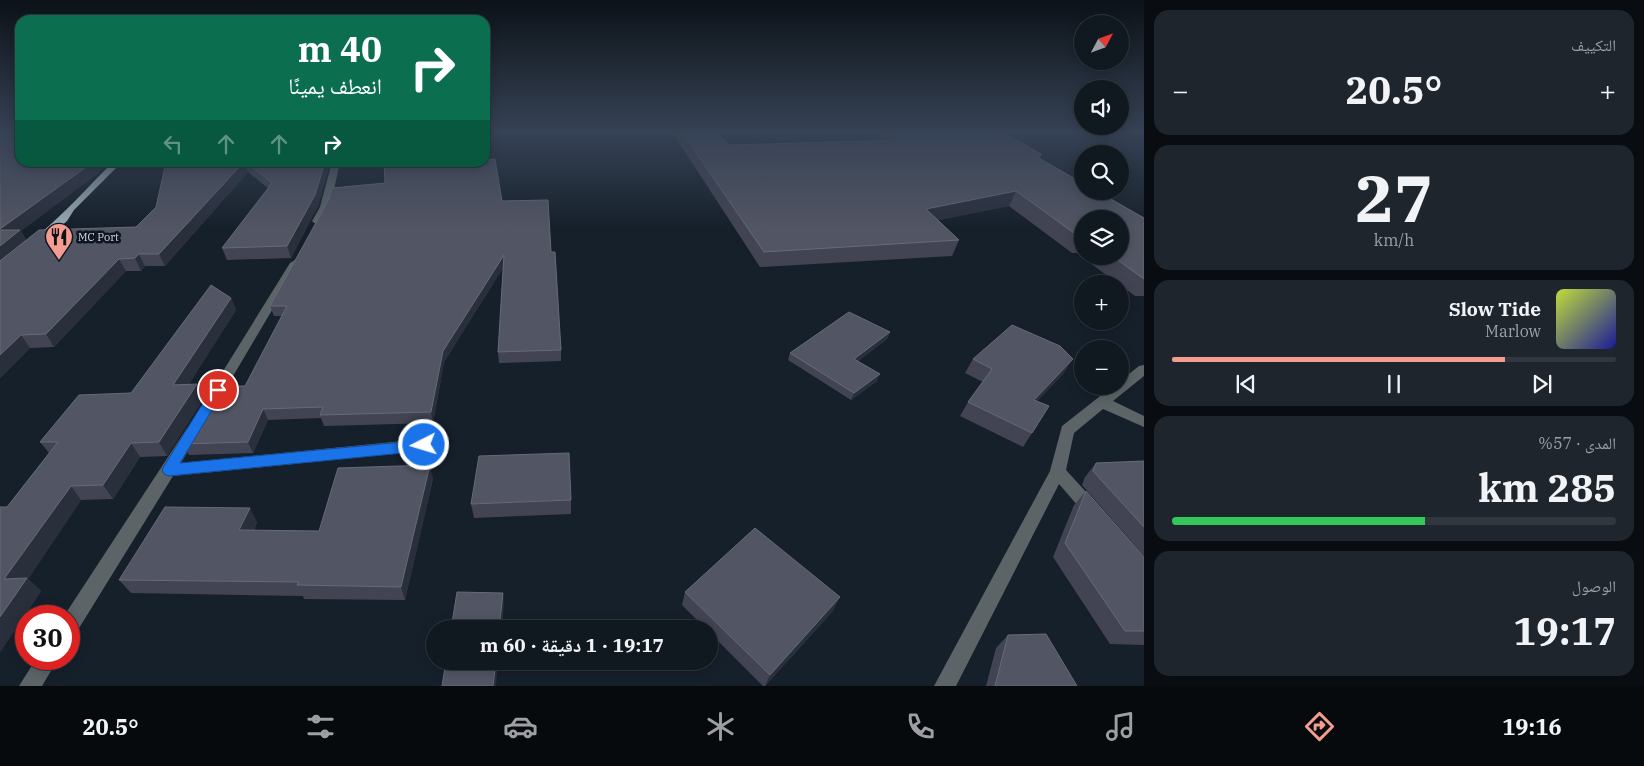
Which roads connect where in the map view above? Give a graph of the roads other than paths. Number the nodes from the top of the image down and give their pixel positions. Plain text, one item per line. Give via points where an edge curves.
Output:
1 (113, 167) edge
2 (335, 167) edge
3 (312, 232) edge
4 (28, 248) edge
5 (300, 254) edge
6 (1144, 369) edge
7 (1102, 402) junction
8 (1144, 422) edge
9 (424, 445) dead end
10 (169, 470) junction
11 (1058, 471) junction
12 (1101, 522) edge
13 (80, 609) edge
14 (41, 670) edge
15 (30, 686) edge
16 (945, 686) edge

1 - 4 main road via 64,219
2 - 3 street via 325,207
5 - 10 street
6 - 7 street
7 - 8 street
7 - 11 street via 1067,430
9 - 10 street
10 - 13 street
11 - 12 street
11 - 16 street
14 - 15 street

